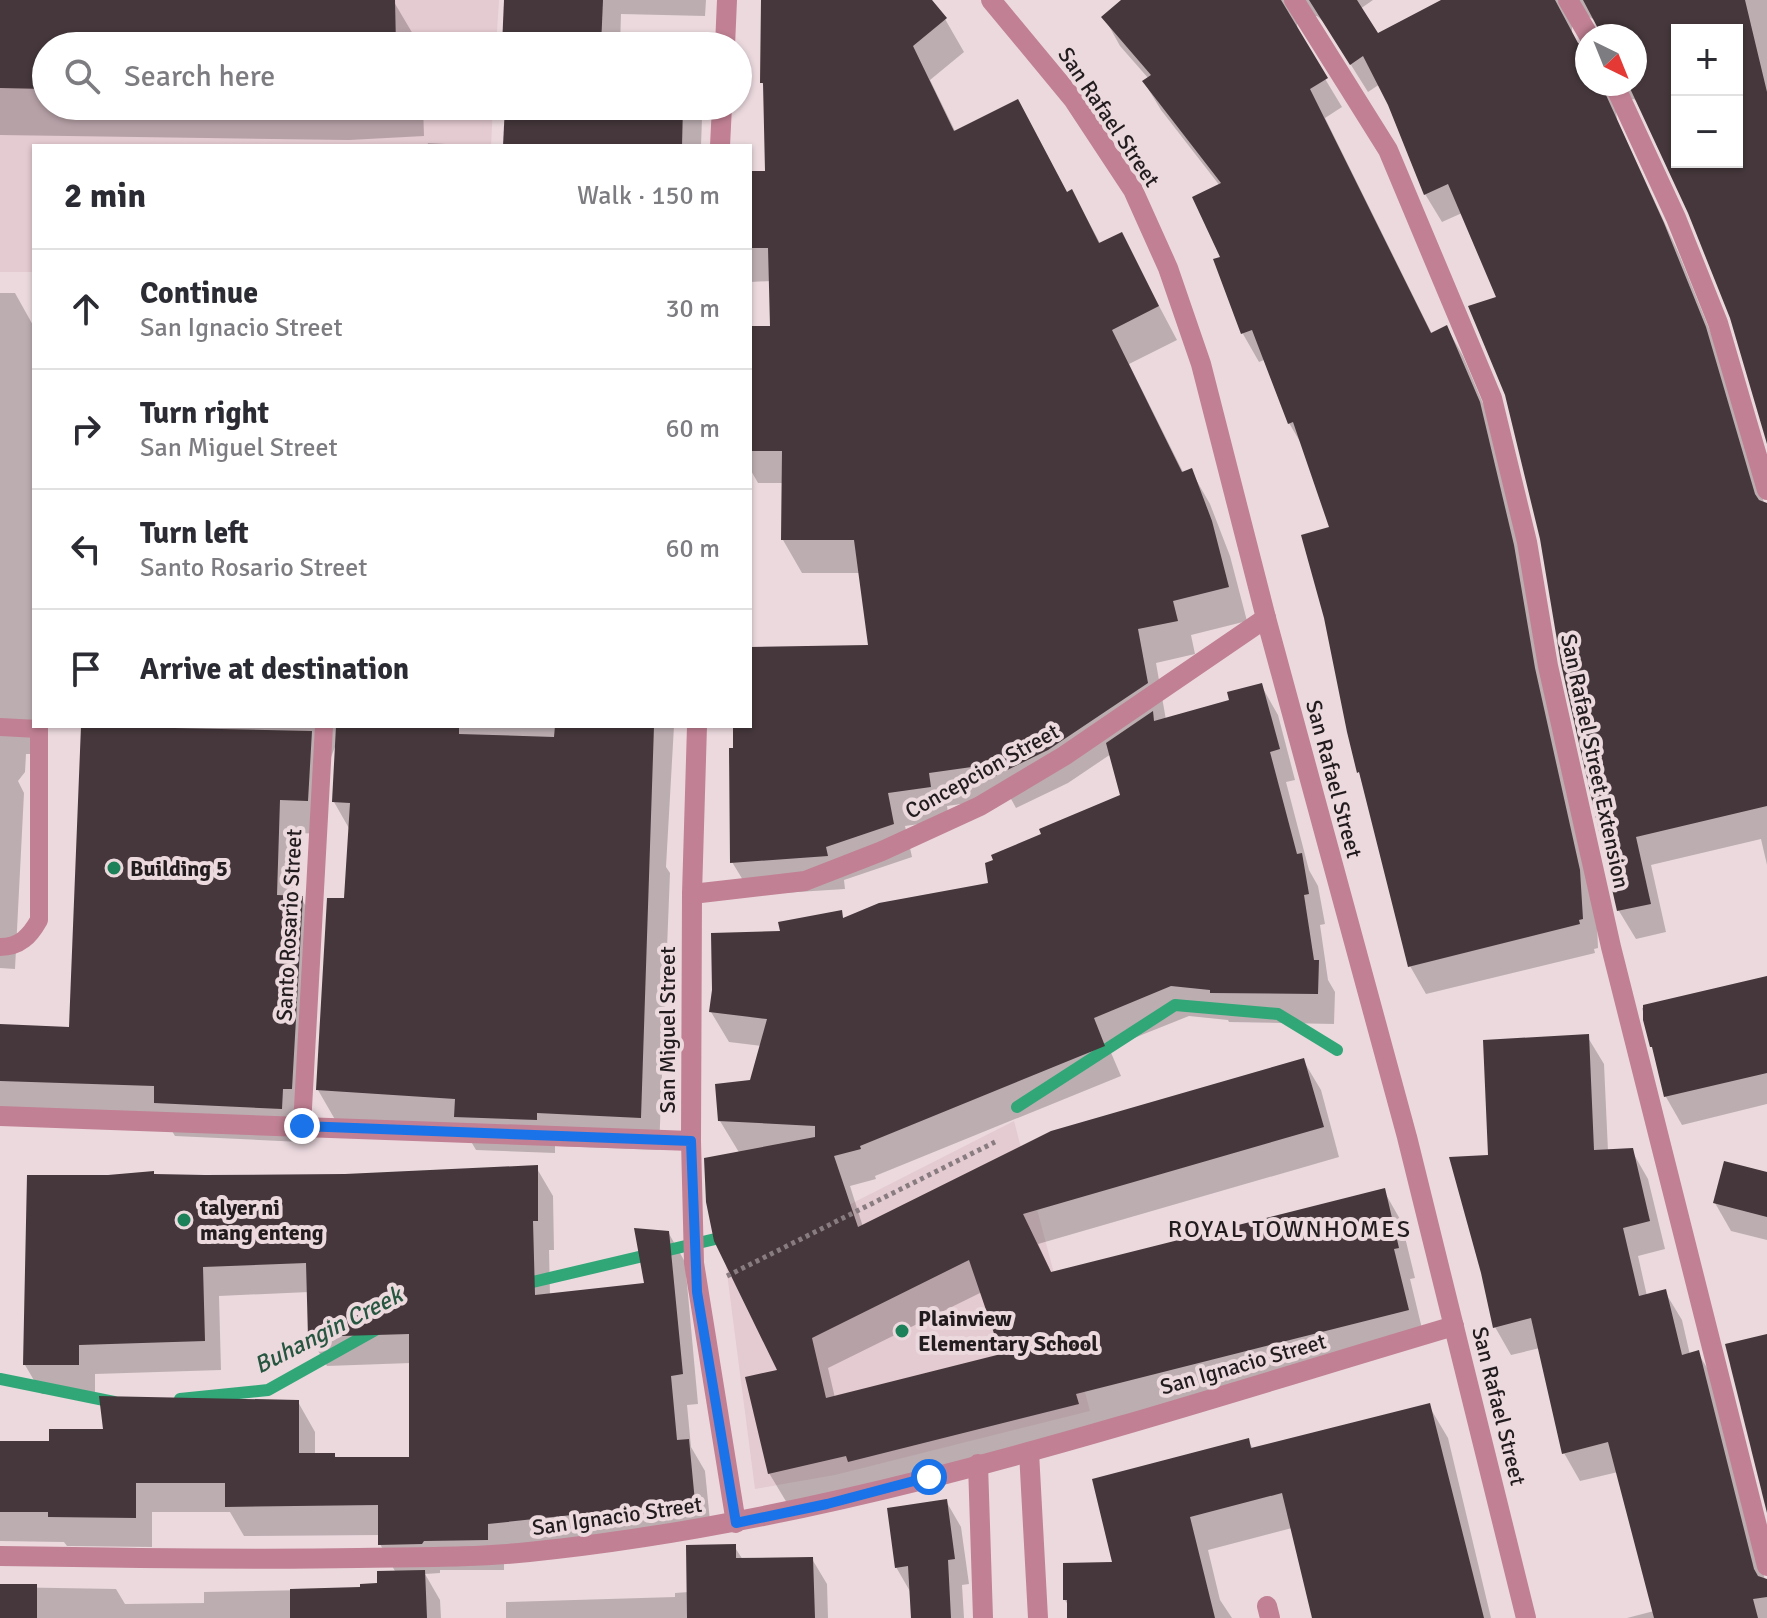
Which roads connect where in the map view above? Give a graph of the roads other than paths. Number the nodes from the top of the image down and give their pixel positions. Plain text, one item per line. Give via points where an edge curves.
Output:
1 (727, 0) edge
2 (991, 0) edge
3 (1294, 0) edge
4 (1568, 0) edge
5 (1582, 24) edge
6 (726, 32) edge
7 (1620, 96) edge
8 (721, 120) edge
9 (720, 144) edge
10 (1767, 490) edge
11 (1266, 618) junction
12 (0, 727) edge
13 (32, 727) edge
14 (38, 728) edge
15 (324, 728) edge
16 (697, 728) edge
17 (692, 894) junction
18 (0, 947) edge
19 (0, 1116) edge
20 (302, 1126) junction
21 (691, 1141) junction
22 (1454, 1326) junction
23 (1029, 1452) junction
24 (978, 1464) junction
25 (736, 1523) junction
26 (0, 1556) edge
27 (1767, 1566) edge
28 (983, 1618) edge
29 (1038, 1618) edge
30 (1526, 1618) edge

1 - 6 street
2 - 11 street, San Rafael Street via 1073,99 1133,190 1168,268 1201,364
3 - 27 street, San Rafael Street Extension via 1388,150 1492,398 1611,947
4 - 5 street
7 - 10 street via 1718,323
8 - 9 street
11 - 17 street, Concepcion Street via 1064,756 980,806 805,881
11 - 22 street, San Rafael Street
12 - 13 lane
14 - 18 lane via 39,920 29,938
15 - 20 lane, Santo Rosario Street
16 - 17 street, San Miguel Street
17 - 21 street, San Miguel Street
19 - 20 street
20 - 21 street
21 - 25 street, San Miguel Street via 694,1263
22 - 23 street, San Ignacio Street
22 - 30 street, San Rafael Street
23 - 24 street, San Ignacio Street
23 - 29 street
24 - 25 street, San Ignacio Street
24 - 28 street
25 - 26 street, San Ignacio Street via 541,1551 457,1556

